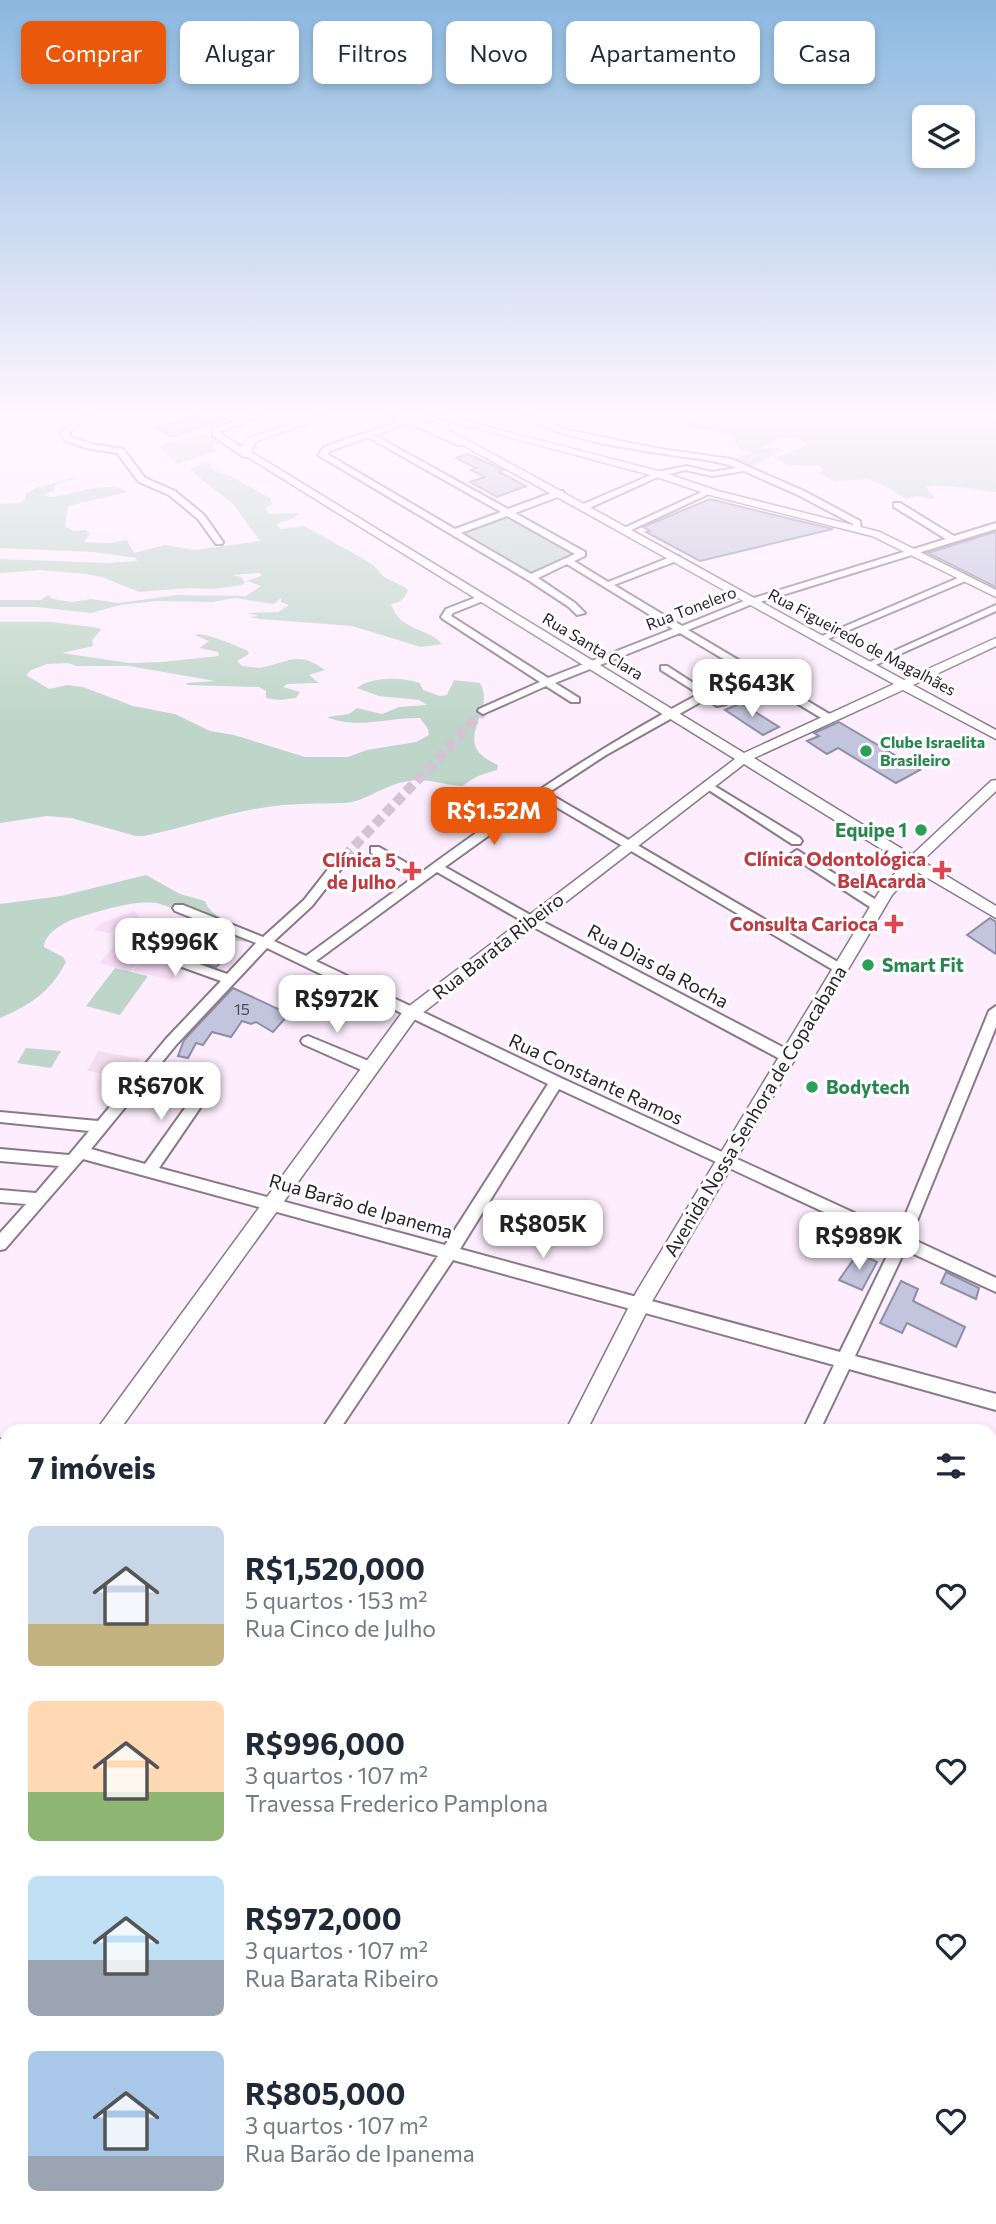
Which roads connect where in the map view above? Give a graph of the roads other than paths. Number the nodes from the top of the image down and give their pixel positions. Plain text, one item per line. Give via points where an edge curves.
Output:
1 (203, 520) edge
2 (352, 520) edge
3 (431, 520) edge
4 (489, 520) edge
5 (524, 520) edge
6 (608, 520) edge
7 (648, 520) edge
8 (823, 520) edge
9 (853, 520) edge
10 (921, 520) edge
11 (996, 526) edge
12 (857, 528) junction
13 (626, 529) junction
14 (453, 533) junction
15 (953, 539) junction
16 (219, 541) dead end
17 (912, 552) junction
18 (676, 558) junction
19 (569, 562) junction
20 (531, 578) junction
21 (965, 578) junction
22 (610, 584) junction
23 (996, 594) edge
24 (480, 599) junction
25 (751, 602) junction
26 (996, 608) edge
27 (580, 613) dead end
28 (682, 629) junction
29 (820, 639) junction
30 (996, 642) edge
31 (592, 664) junction
32 (868, 665) junction
33 (664, 668) dead end
34 (548, 681) junction
35 (902, 683) junction
36 (707, 694) junction
37 (575, 700) dead end
38 (721, 704) dead end
39 (483, 711) tunnel mouth
40 (670, 712) junction
41 (827, 717) junction
42 (996, 735) edge
43 (744, 758) junction
44 (996, 784) edge
45 (708, 785) junction
46 (541, 793) junction
47 (630, 844) junction
48 (375, 850) dead end
49 (344, 857) tunnel mouth
50 (911, 862) junction
51 (438, 868) junction
52 (424, 878) junction
53 (877, 906) junction
54 (179, 908) dead end
55 (996, 913) edge
56 (530, 920) junction
57 (265, 943) junction
58 (132, 945) dead end
59 (305, 963) junction
60 (839, 968) junction
61 (229, 979) junction
62 (996, 1011) edge
63 (411, 1014) junction
64 (308, 1041) dead end
65 (787, 1056) junction
66 (370, 1068) junction
67 (556, 1082) junction
68 (193, 1108) dead end
69 (0, 1117) edge
70 (101, 1127) junction
71 (0, 1155) edge
72 (76, 1157) junction
73 (726, 1161) junction
74 (149, 1170) junction
75 (0, 1196) edge
76 (39, 1199) junction
77 (273, 1203) junction
78 (901, 1243) junction
79 (0, 1244) edge
80 (449, 1253) junction
81 (996, 1285) edge
82 (639, 1305) junction
83 (844, 1360) junction
84 (996, 1402) edge
85 (111, 1424) edge
86 (333, 1424) edge
87 (579, 1424) edge
88 (814, 1424) edge

1 - 16 street
2 - 24 main road, Rua Santa Clara
3 - 14 street
4 - 14 street
5 - 19 street via 582,553
6 - 13 main road, Rua Figueiredo de Magalhães
7 - 13 street
8 - 12 main road
9 - 12 street
10 - 15 street
11 - 15 street, Rua Tonelero
12 - 17 main road
13 - 18 main road, Rua Figueiredo de Magalhães
14 - 20 street
15 - 17 street, Rua Tonelero
17 - 21 main road
17 - 25 street, Rua Tonelero
18 - 22 street
18 - 25 main road, Rua Figueiredo de Magalhães
19 - 20 street
19 - 22 street
20 - 27 street
21 - 23 main road
21 - 29 street
22 - 28 street
24 - 31 main road, Rua Santa Clara
24 - 34 street via 449,611 446,617
25 - 28 street, Rua Tonelero
25 - 29 main road, Rua Figueiredo de Magalhães
26 - 32 street
28 - 31 street, Rua Tonelero
28 - 41 street
29 - 32 main road, Rua Figueiredo de Magalhães
30 - 35 main road, Rua Barata Ribeiro
31 - 34 street, Rua Tonelero
31 - 40 main road, Rua Santa Clara
32 - 35 main road, Rua Figueiredo de Magalhães
33 - 36 street
34 - 37 street
34 - 39 street, Rua Tonelero
35 - 41 main road, Rua Barata Ribeiro
35 - 42 main road, Rua Figueiredo de Magalhães
36 - 38 street
36 - 40 street
40 - 43 main road, Rua Santa Clara
40 - 46 street
41 - 43 main road, Rua Barata Ribeiro
43 - 45 main road, Rua Barata Ribeiro
43 - 50 main road, Rua Santa Clara
44 - 50 main road, Avenida Nossa Senhora de Copacabana
45 - 47 main road, Rua Barata Ribeiro
45 - 53 street
46 - 47 street
46 - 51 street
47 - 56 main road, Rua Barata Ribeiro
47 - 60 street
48 - 52 street
49 - 57 street via 307,903
50 - 53 main road, Avenida Nossa Senhora de Copacabana
50 - 55 main road, Rua Santa Clara
51 - 52 street
51 - 56 street, Rua Dias da Rocha
52 - 59 street
53 - 60 main road, Avenida Nossa Senhora de Copacabana
54 - 57 street, Rua Constante Ramos
56 - 63 main road, Rua Barata Ribeiro
56 - 65 street, Rua Dias da Rocha
57 - 59 street, Rua Constante Ramos
57 - 61 street
58 - 61 street
59 - 63 street, Rua Constante Ramos
60 - 65 main road, Avenida Nossa Senhora de Copacabana
61 - 70 street
62 - 78 street
63 - 66 main road, Rua Barata Ribeiro
63 - 67 street, Rua Constante Ramos
64 - 66 street
65 - 73 main road, Avenida Nossa Senhora de Copacabana
66 - 77 main road, Rua Barata Ribeiro
67 - 73 street, Rua Constante Ramos
67 - 80 street
68 - 74 street
69 - 70 street
70 - 72 street
71 - 72 street, Rua Barão de Ipanema
72 - 74 street, Rua Barão de Ipanema
72 - 76 street
73 - 78 street, Rua Constante Ramos
73 - 82 main road, Avenida Nossa Senhora de Copacabana
74 - 77 street, Rua Barão de Ipanema
75 - 76 street
76 - 79 street
77 - 80 street, Rua Barão de Ipanema
77 - 85 main road, Rua Barata Ribeiro
78 - 81 street, Rua Constante Ramos
78 - 83 street
80 - 82 street, Rua Barão de Ipanema
80 - 86 street
82 - 83 street, Rua Barão de Ipanema
82 - 87 main road, Avenida Nossa Senhora de Copacabana
83 - 84 street, Rua Barão de Ipanema
83 - 88 street

